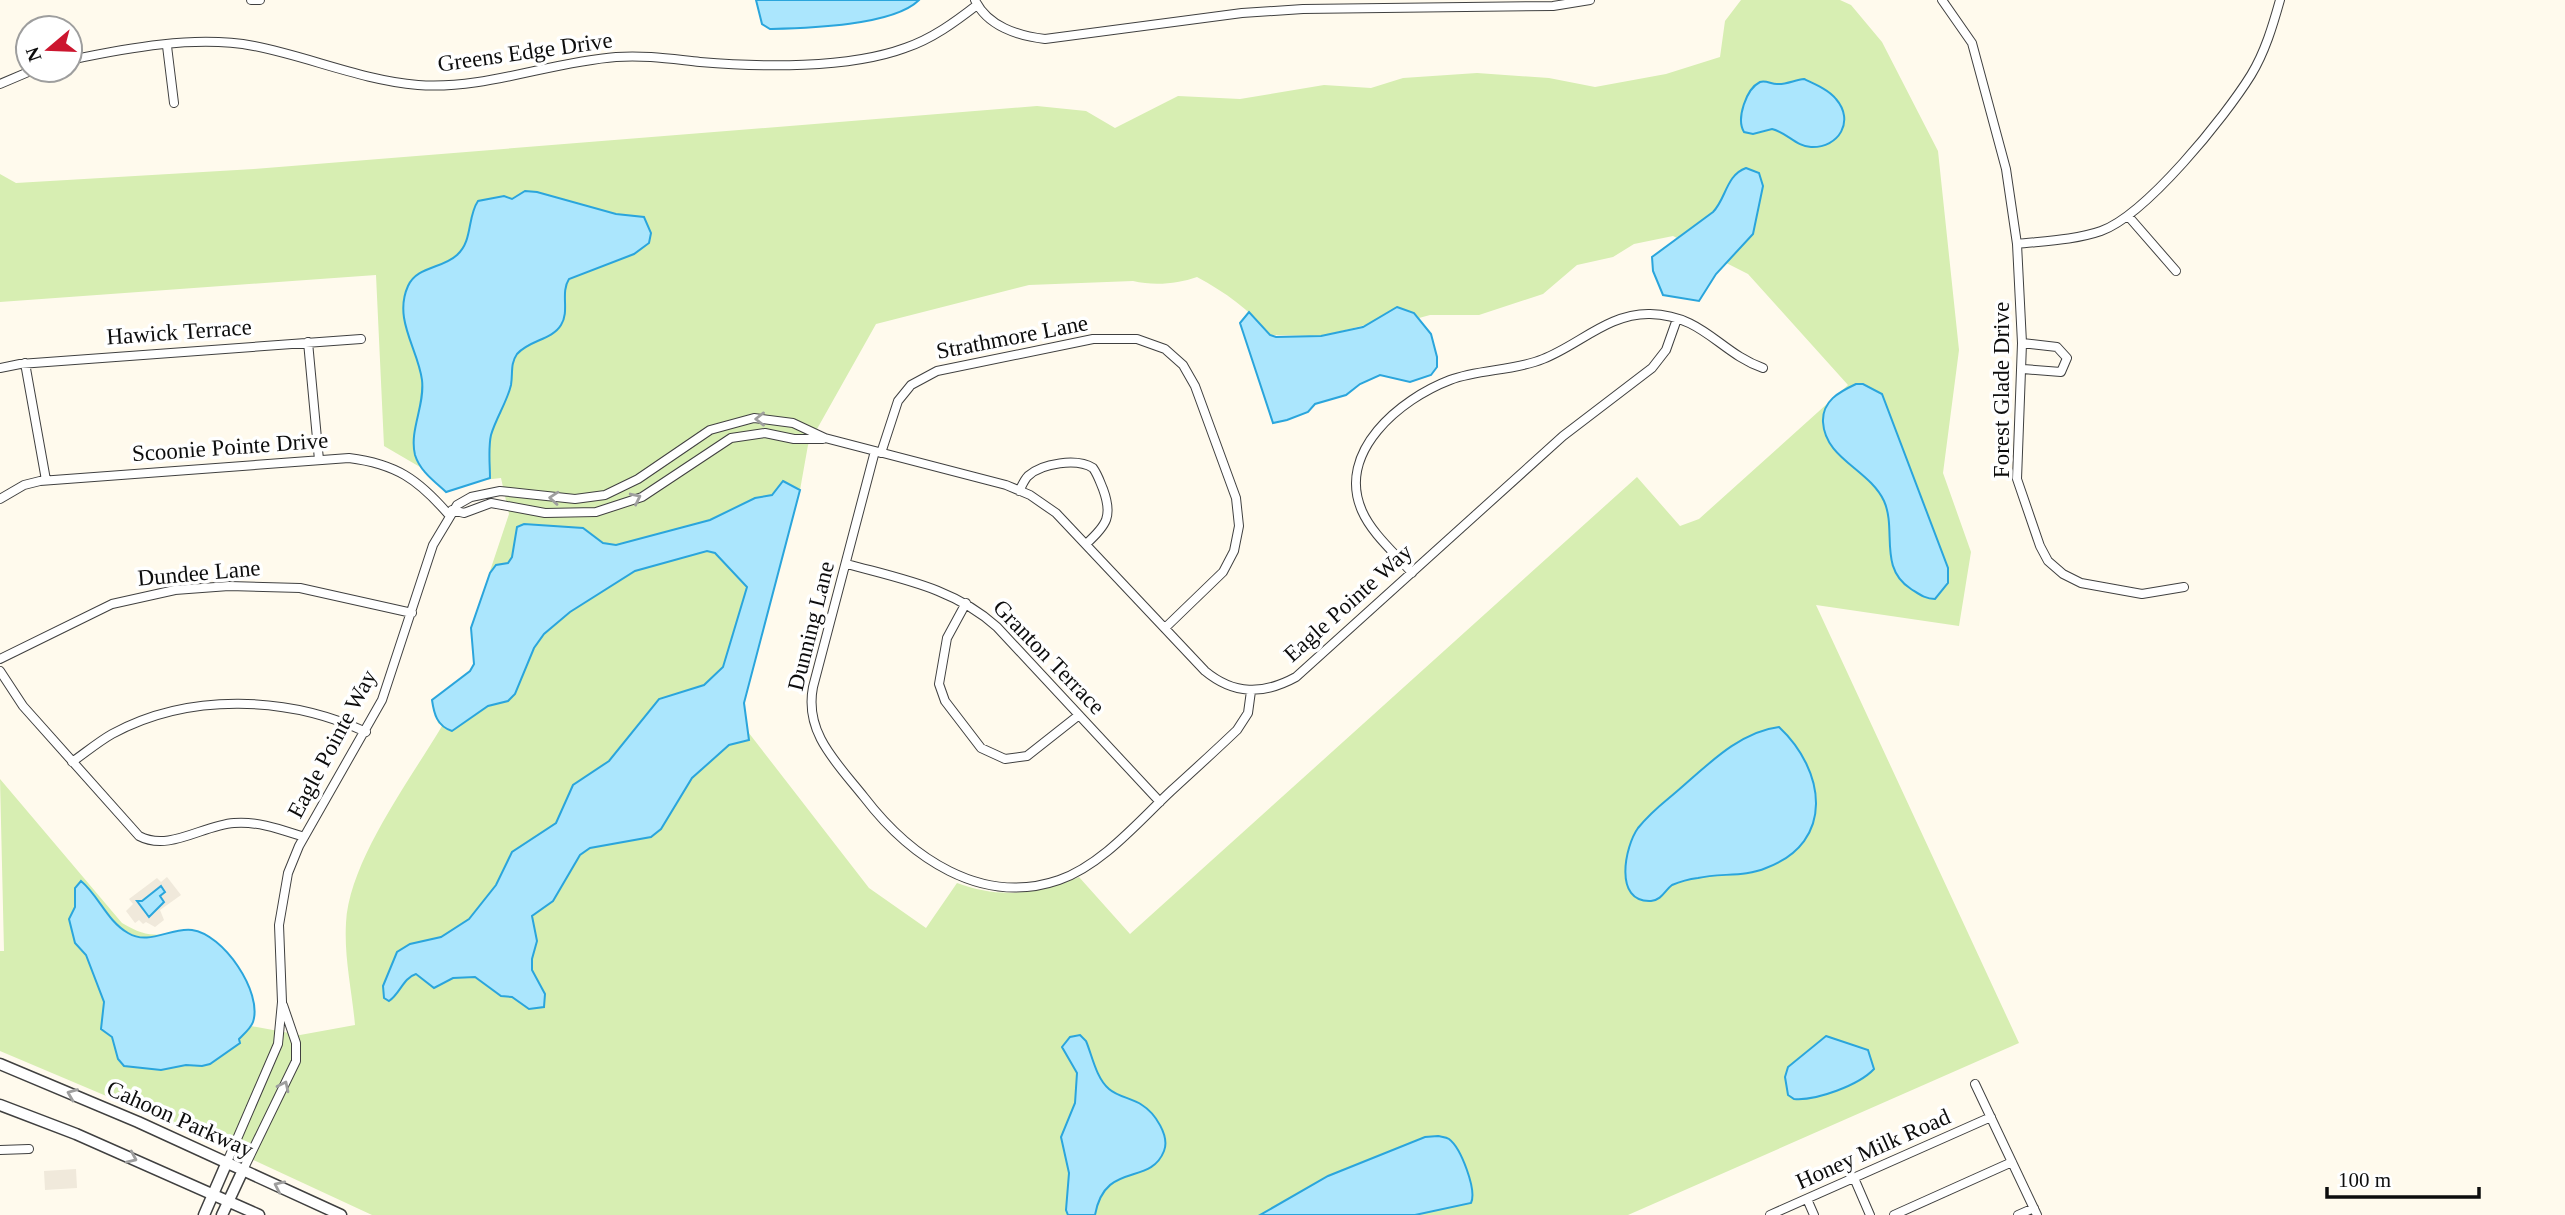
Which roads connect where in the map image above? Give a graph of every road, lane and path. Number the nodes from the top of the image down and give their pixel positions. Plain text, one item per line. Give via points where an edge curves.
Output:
1 (251, 0) edge
2 (260, 0) edge
3 (1590, 0) edge
4 (1942, 0) edge
5 (2280, 0) edge
6 (976, 2) edge
7 (167, 46) junction
8 (84, 58) edge
9 (174, 103) dead end
10 (2129, 217) junction
11 (2017, 244) junction
12 (2176, 271) dead end
13 (1677, 319) junction
14 (361, 339) dead end
15 (308, 342) junction
16 (2022, 343) junction
17 (25, 363) junction
18 (0, 368) edge
19 (1763, 368) dead end
20 (2023, 369) junction
21 (825, 439) junction
22 (878, 452) junction
23 (319, 460) junction
24 (46, 480) junction
25 (1019, 491) junction
26 (0, 499) edge
27 (450, 513) junction
28 (1086, 544) junction
29 (847, 564) junction
30 (1412, 573) junction
31 (2184, 587) dead end
32 (966, 603) junction
33 (412, 613) junction
34 (1165, 628) junction
35 (0, 659) edge
36 (0, 671) edge
37 (1251, 691) junction
38 (1079, 715) junction
39 (366, 732) junction
40 (72, 762) junction
41 (1160, 802) junction
42 (304, 837) junction
43 (282, 1002) junction
44 (0, 1065) edge
45 (1975, 1084) dead end
46 (0, 1105) edge
47 (1991, 1117) junction
48 (29, 1149) dead end
49 (0, 1150) edge
50 (2012, 1162) junction
51 (227, 1163) junction
52 (243, 1170) junction
53 (1854, 1178) junction
54 (213, 1194) junction
55 (1807, 1199) junction
56 (228, 1201) junction
57 (2036, 1212) edge
58 (204, 1215) edge
59 (222, 1215) edge
60 (259, 1215) edge
61 (341, 1215) edge
62 (1770, 1215) edge
63 (1814, 1215) edge
64 (1870, 1215) edge
65 (1894, 1215) edge
66 (2018, 1215) edge

1 - 2 street
3 - 6 street via 1553,6 1254,12 1045,39 995,23
4 - 11 street, Forest Glade Drive via 1972,43 1980,69 2006,169
5 - 10 street via 2252,74 2206,137
6 - 7 street, Greens Edge Drive via 943,30 906,48 851,61 740,65 657,55 616,57 447,84 385,82 250,45
7 - 8 street, Greens Edge Drive
7 - 9 street
10 - 11 street via 2102,231
10 - 12 street
11 - 16 street, Forest Glade Drive
13 - 19 street via 1696,324 1749,363
13 - 30 street, Eagle Pointe Way via 1666,350 1652,368 1563,436
13 - 30 street via 1648,314 1623,318 1542,360 1452,379 1380,427 1358,464 1358,499 1368,522
14 - 15 street, Hawick Terrace
15 - 17 street, Hawick Terrace
15 - 23 street
16 - 20 street, Forest Glade Drive
16 - 20 street via 2057,347 2067,358 2061,372
17 - 18 street, Hawick Terrace
17 - 24 street
20 - 31 street, Forest Glade Drive via 2017,479 2048,561 2081,583 2142,594
21 - 22 street, Eagle Pointe Way
27 -> 21 street, Eagle Pointe Way via 491,503 545,513 596,512 642,497 731,438 765,433
21 -> 27 street, Eagle Pointe Way via 771,418 733,421 710,430 639,479 605,495 575,499 491,492 471,497
22 - 25 street, Eagle Pointe Way
22 - 29 street, Dunning Lane
22 - 34 street, Strathmore Lane via 898,401 911,385 937,371 1093,339 1137,338 1165,349 1195,386 1236,498 1238,526 1234,551 1223,572
23 - 24 street, Scoonie Pointe Drive
23 - 27 street, Scoonie Pointe Drive via 349,458 399,470
24 - 26 street, Scoonie Pointe Drive via 24,485
25 - 28 street, Eagle Pointe Way via 1049,507
25 - 28 street via 1034,472 1074,462 1093,468 1110,517
27 - 33 street, Eagle Pointe Way via 433,545
28 - 34 street, Eagle Pointe Way
29 - 32 street, Granton Terrace via 932,587
29 - 41 street, Dunning Lane via 813,687 813,722 823,744 875,811 915,850 955,875 977,882 1010,888 1038,885 1061,880 1093,861
30 - 37 street, Eagle Pointe Way via 1296,677 1278,687
32 - 38 street, Granton Terrace via 997,627
32 - 38 street via 947,638 939,684 945,701 981,748 1005,759 1027,756
33 - 35 street, Dundee Lane via 300,588 175,590 111,604
33 - 39 street, Eagle Pointe Way via 390,682
34 - 37 street, Eagle Pointe Way via 1214,679
36 - 40 street via 23,706
37 - 41 street, Dunning Lane via 1248,713 1237,730
38 - 41 street, Granton Terrace
39 - 40 street via 340,720 269,705 213,706 130,726
39 - 42 street, Eagle Pointe Way
40 - 42 street via 132,830 147,840 169,841 235,823 274,827
42 - 43 street, Eagle Pointe Way via 282,894
43 - 51 street, Eagle Pointe Way via 275,1055
52 -> 43 street, Eagle Pointe Way via 296,1060 296,1043
51 -> 44 street, Cahoon Parkway
45 - 47 street
46 -> 54 street
47 - 50 street
47 - 53 street, Honey Milk Road
48 - 49 street
50 - 57 street
50 - 65 street
51 - 52 street, Cahoon Parkway
51 - 54 street
52 - 56 street
61 -> 52 street, Cahoon Parkway
53 - 55 street, Honey Milk Road
53 - 64 street
54 - 56 street
54 - 58 street
55 - 62 street, Honey Milk Road
55 - 63 street
56 - 59 street
56 - 60 street
57 - 66 street

